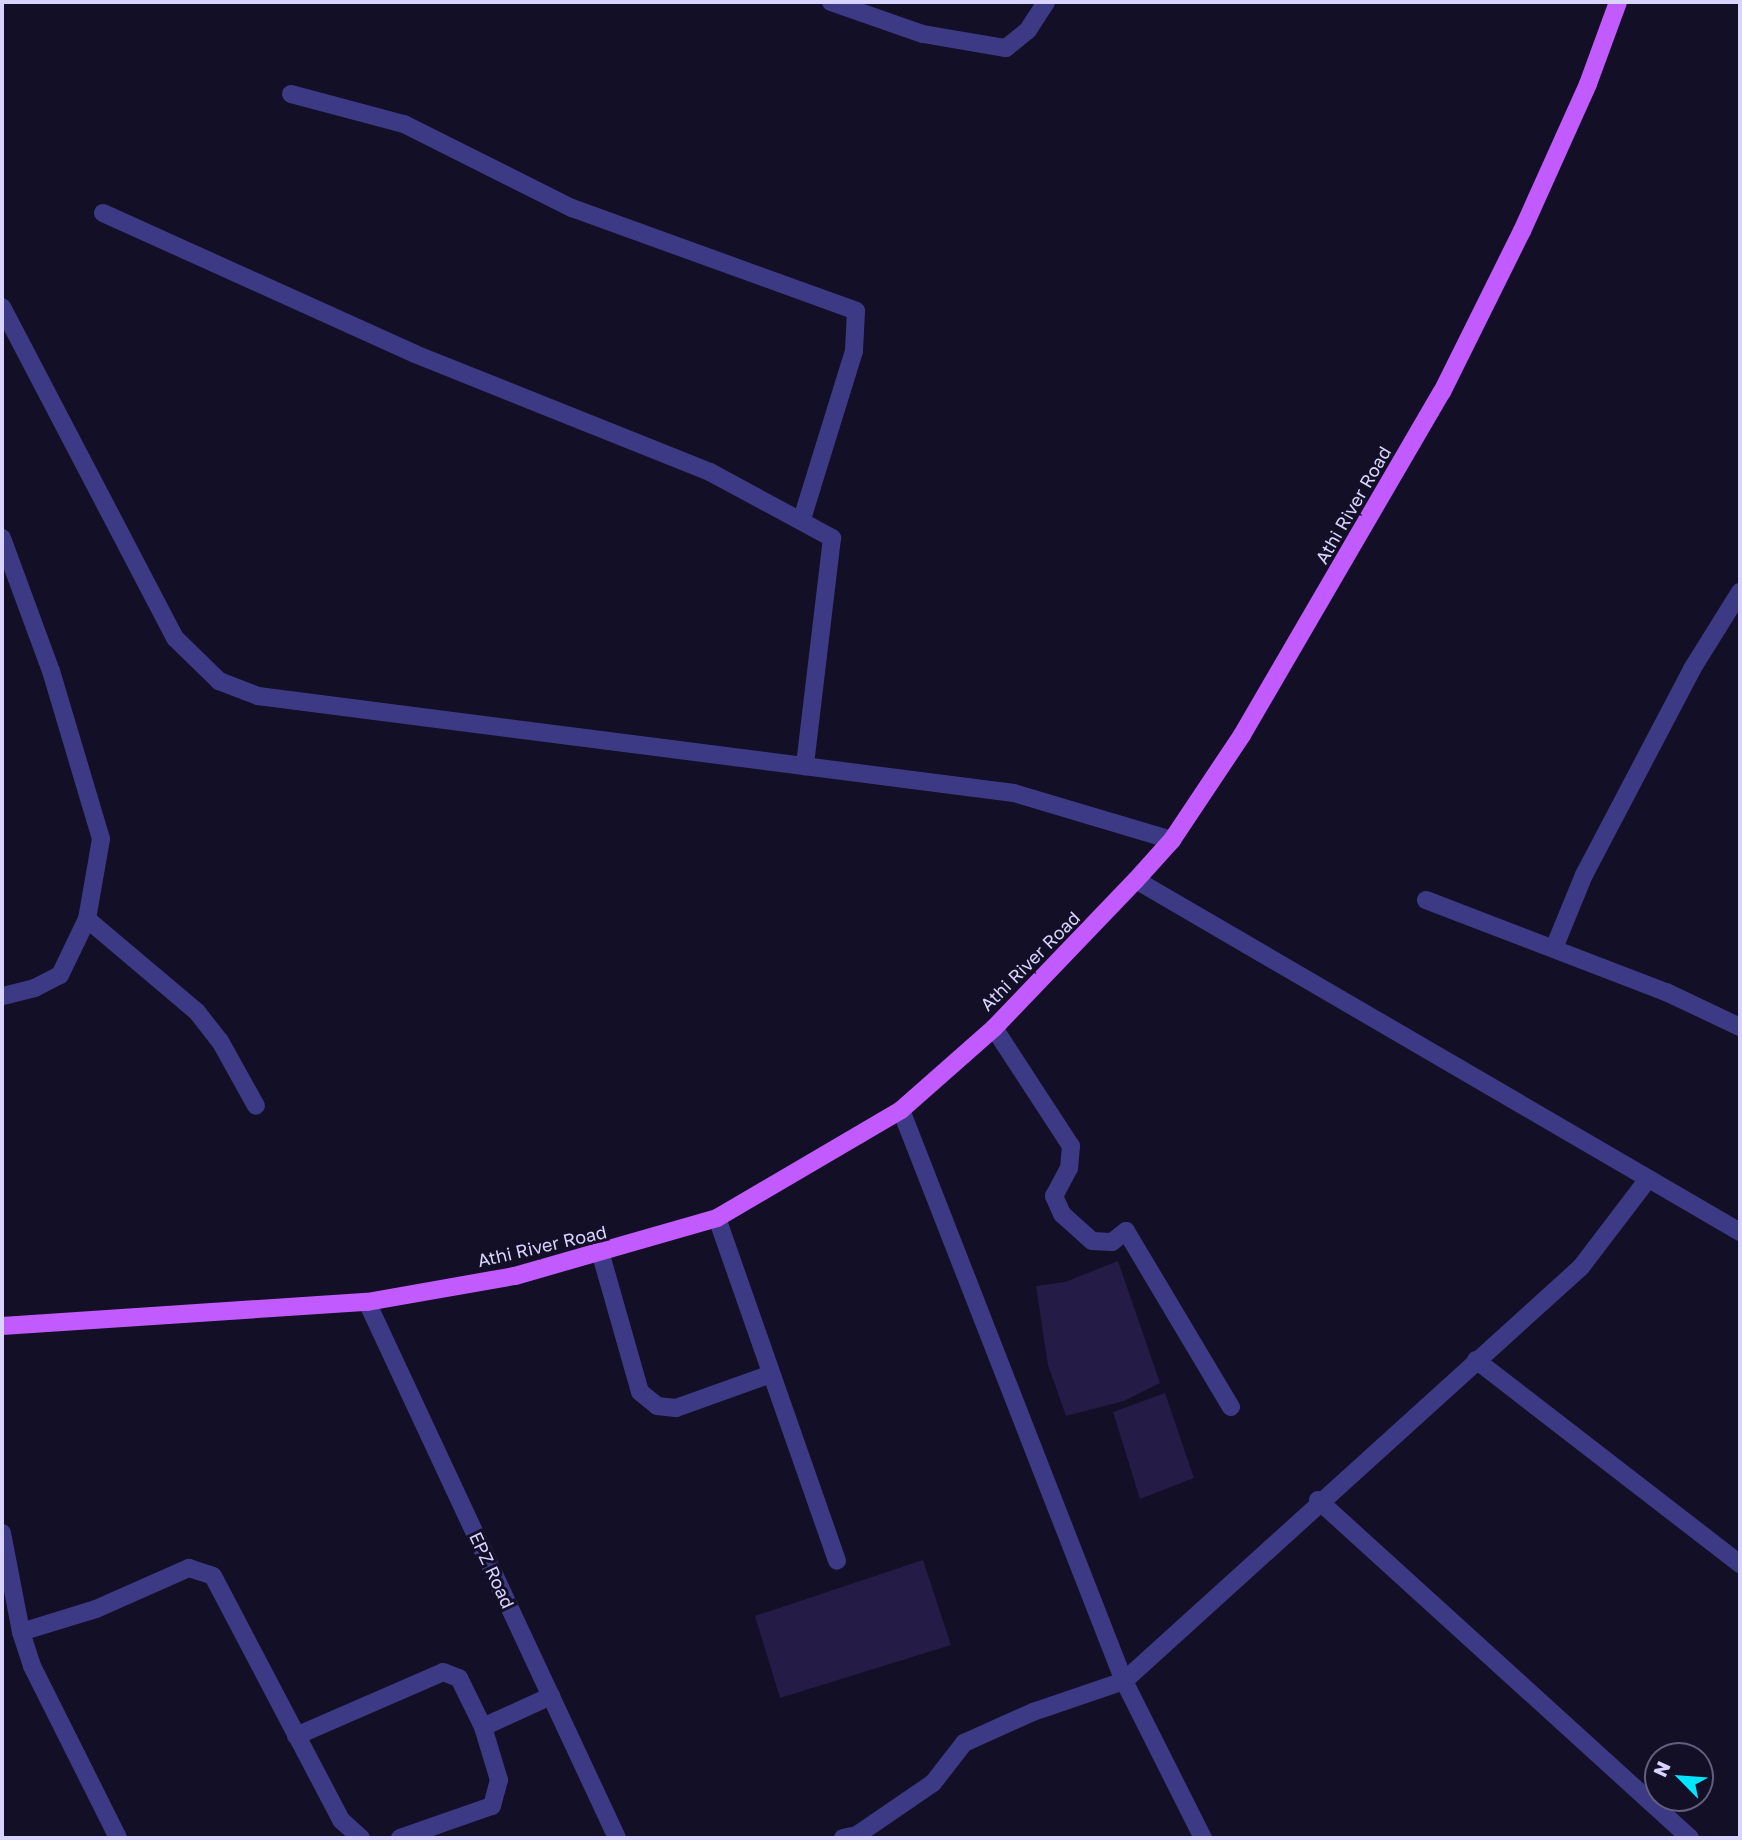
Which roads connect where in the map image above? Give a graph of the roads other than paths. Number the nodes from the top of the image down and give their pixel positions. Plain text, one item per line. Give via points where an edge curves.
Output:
1 (831, 2) edge
2 (1046, 2) edge
3 (1618, 2) edge
4 (291, 94) dead end
5 (103, 214) dead end
6 (2, 307) edge
7 (802, 519) junction
8 (2, 538) edge
9 (1740, 592) edge
10 (805, 766) junction
11 (1172, 839) junction
12 (1136, 880) junction
13 (1426, 900) dead end
14 (88, 919) junction
15 (1554, 948) junction
16 (2, 996) edge
17 (1740, 1027) edge
18 (994, 1028) junction
19 (256, 1107) dead end
20 (901, 1110) junction
21 (1648, 1179) junction
22 (717, 1218) junction
23 (1740, 1231) edge
24 (601, 1255) junction
25 (367, 1302) junction
26 (2, 1326) edge
27 (1476, 1360) junction
28 (771, 1374) junction
29 (1231, 1407) dead end
30 (1318, 1500) junction
31 (2, 1533) edge
32 (837, 1561) dead end
33 (1740, 1564) edge
34 (21, 1632) junction
35 (1124, 1681) junction
36 (551, 1696) junction
37 (483, 1727) junction
38 (296, 1736) junction
39 (118, 1838) edge
40 (360, 1838) edge
41 (400, 1838) edge
42 (617, 1838) edge
43 (843, 1838) edge
44 (1203, 1838) edge
45 (1690, 1838) edge

1 - 2 street via 932,37 1006,48 1028,30
3 - 11 main road, Athi River Road via 1588,84 1522,232 1442,392 1242,735
4 - 7 street via 404,124 572,208 856,311 855,351
5 - 7 street via 415,354 710,472
6 - 10 street via 175,638 219,681 258,696
7 - 10 street via 832,538 833,551
8 - 14 street via 51,671 102,839
9 - 15 street via 1692,669 1584,875
10 - 11 street via 1014,793
11 - 12 main road, Athi River Road
12 - 18 main road, Athi River Road
12 - 21 street
13 - 15 street
14 - 16 street via 60,975 35,988
14 - 19 street via 197,1012 220,1041
15 - 17 street
18 - 20 main road, Athi River Road
18 - 29 street via 1071,1146 1069,1168 1054,1196 1062,1214 1092,1241 1112,1242 1126,1231
20 - 22 main road, Athi River Road
20 - 35 street
21 - 23 street
21 - 27 street via 1581,1267
22 - 24 main road, Athi River Road
22 - 28 street
24 - 25 main road, Athi River Road via 515,1276
24 - 28 street via 640,1392 657,1406 676,1408
25 - 26 main road, Athi River Road
25 - 36 street, EPZ Road
27 - 30 street
27 - 33 street
28 - 32 street
30 - 35 street
30 - 45 street
31 - 34 street
34 - 38 street via 96,1609 189,1568 201,1570 213,1577 221,1590
34 - 39 street via 32,1666
35 - 43 street via 1033,1712 964,1743 933,1783 856,1835
35 - 44 street
36 - 37 street
36 - 42 street, EPZ Road
37 - 38 street via 459,1678 443,1672
37 - 41 street via 499,1780 492,1806
38 - 40 street via 341,1820

